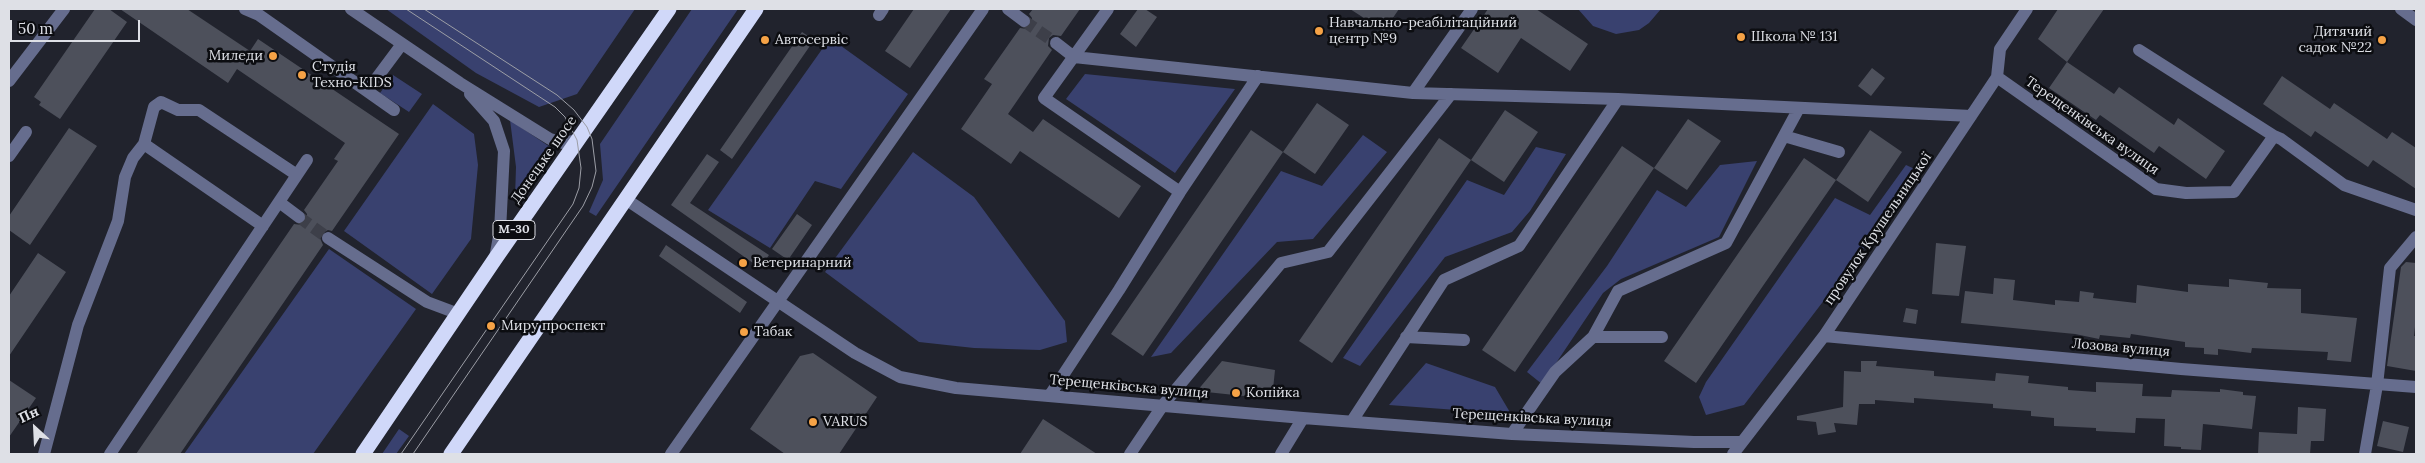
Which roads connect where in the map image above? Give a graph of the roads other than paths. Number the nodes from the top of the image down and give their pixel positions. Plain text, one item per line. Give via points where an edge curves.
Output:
1 (64, 9) edge
2 (245, 9) edge
3 (351, 9) edge
4 (669, 9) edge
5 (756, 9) edge
6 (983, 9) edge
7 (1008, 9) edge
8 (1108, 9) edge
9 (1472, 9) edge
10 (2027, 9) edge
11 (2401, 9) edge
12 (2416, 20) edge
13 (1024, 21) tunnel mouth
14 (1056, 43) tunnel mouth
15 (402, 44) junction
16 (2139, 50) dead end
17 (1074, 57) junction
18 (1258, 76) junction
19 (1997, 77) junction
20 (9, 81) edge
21 (460, 83) junction
22 (367, 92) junction
23 (1413, 93) junction
24 (1451, 94) junction
25 (1618, 99) junction
26 (1799, 108) junction
27 (394, 110) dead end
28 (1971, 116) junction
29 (26, 132) dead end
30 (1784, 136) junction
31 (2274, 136) junction
32 (577, 140) junction
33 (144, 144) junction
34 (1839, 152) dead end
35 (9, 156) edge
36 (307, 160) dead end
37 (297, 175) junction
38 (1180, 192) junction
39 (627, 200) junction
40 (279, 202) junction
41 (2416, 210) edge
42 (299, 217) tunnel mouth
43 (263, 226) junction
44 (2416, 237) edge
45 (328, 238) tunnel mouth
46 (495, 259) junction
47 (779, 302) junction
48 (459, 314) junction
49 (1824, 336) junction
50 (1406, 337) junction
51 (1593, 337) junction
52 (1662, 337) dead end
53 (1464, 340) dead end
54 (2377, 385) junction
55 (2416, 387) edge
56 (1050, 395) junction
57 (1163, 405) junction
58 (1303, 418) junction
59 (1352, 421) junction
60 (1512, 434) junction
61 (1741, 442) junction
62 (44, 454) edge
63 (110, 454) edge
64 (363, 454) edge
65 (451, 454) edge
66 (672, 454) edge
67 (1130, 454) edge
68 (1281, 454) edge
69 (1733, 454) edge
70 (2365, 454) edge

1 - 20 street
2 - 22 street via 259,15
3 - 15 street
4 - 32 highway, Донецьке шосе / М-30
5 - 39 highway
6 - 47 street
7 - 13 street
8 - 17 street
9 - 23 street
10 - 19 street, провулок Крушельницької via 2000,49
11 - 12 street
14 - 17 street
15 - 21 street
15 - 22 street
16 - 31 street
17 - 18 street
17 - 38 street via 1044,98
18 - 23 street
18 - 38 street
19 - 28 street, провулок Крушельницької
19 - 31 street, Терещенківська вулиця via 2156,189 2186,194 2234,192
21 - 32 street via 550,139 562,143
21 - 46 street via 494,121 504,151 500,231
22 - 27 street
23 - 24 street
24 - 25 street
24 - 57 street via 1328,252 1281,263
25 - 26 street
25 - 50 street via 1518,246 1444,280
26 - 28 street
26 - 30 street
28 - 49 street, провулок Крушельницької
29 - 35 street
30 - 34 street
30 - 51 street via 1726,243 1618,291
31 - 41 street via 2344,185
32 - 46 highway, Донецьке шосе / М-30
33 - 37 street via 149,119 160,102 178,110 199,110
33 - 43 street
33 - 62 street via 133,158 125,177 118,221 78,325
36 - 37 street
37 - 40 street
38 - 56 street
39 - 47 street, Терещенківська вулиця
39 - 65 highway
40 - 42 street
40 - 43 street
43 - 63 street
44 - 54 street via 2390,268
45 - 48 street via 427,302
46 - 48 highway, Донецьке шосе / М-30
47 - 56 street, Терещенківська вулиця via 855,353 900,377 956,388
47 - 66 street
48 - 64 highway, Донецьке шосе / М-30
49 - 54 street, Лозова вулиця
49 - 61 street, провулок Крушельницької
50 - 53 street
50 - 59 street
51 - 52 street
51 - 60 street via 1555,372
54 - 55 street, Лозова вулиця
54 - 70 street
56 - 57 street, Терещенківська вулиця
57 - 58 street, Терещенківська вулиця
57 - 67 street
58 - 59 street, Терещенківська вулиця
58 - 68 street
59 - 60 street, Терещенківська вулиця
60 - 61 street, Терещенківська вулиця
61 - 69 street, провулок Крушельницької

